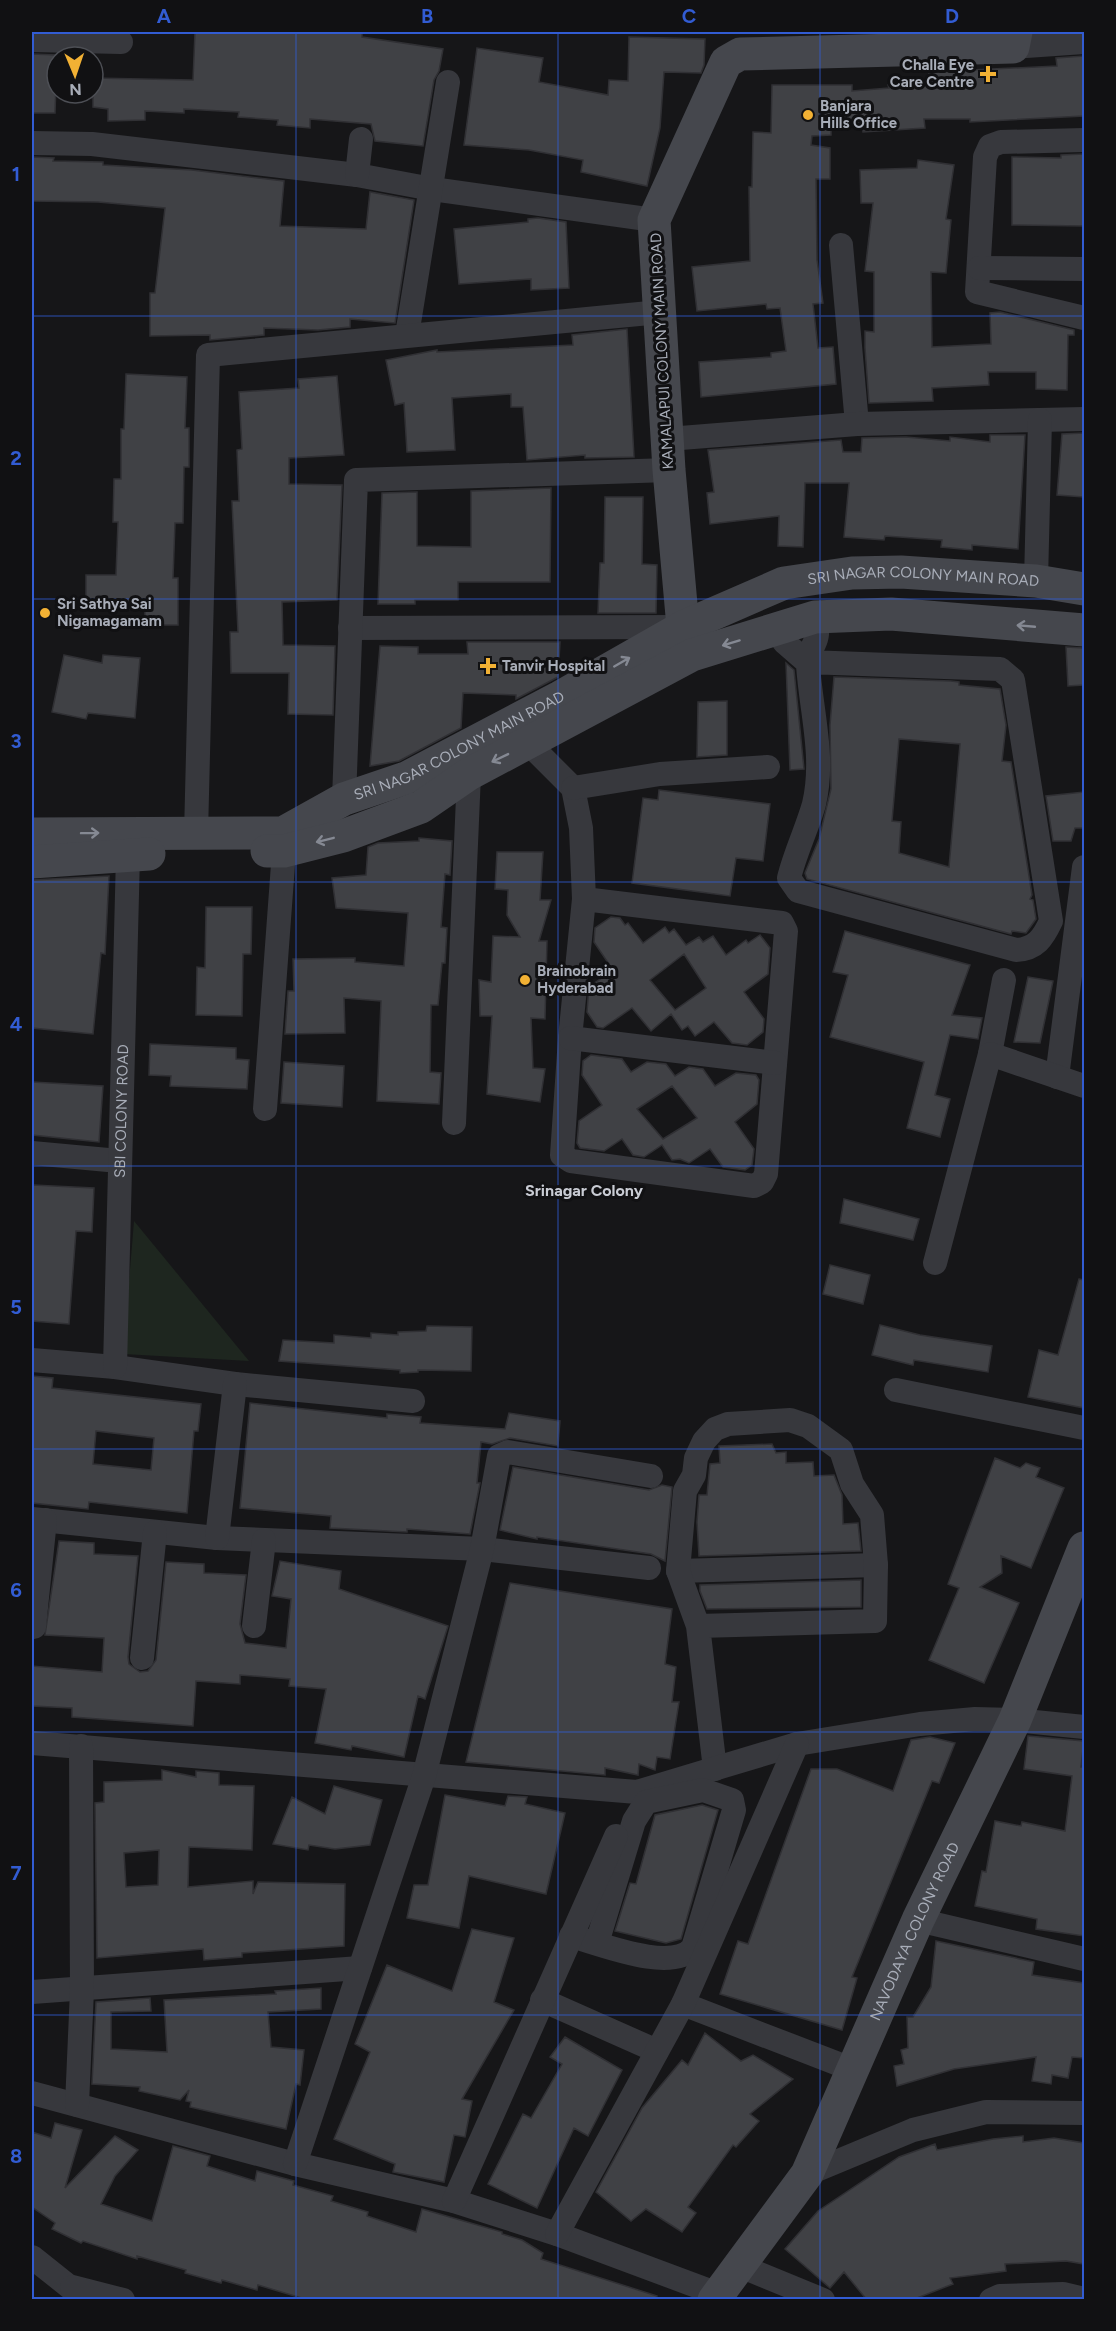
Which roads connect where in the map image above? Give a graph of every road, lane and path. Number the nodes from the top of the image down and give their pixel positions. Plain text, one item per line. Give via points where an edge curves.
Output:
1 (1015, 39) edge
2 (32, 40) edge
3 (121, 42) dead end
4 (1084, 42) edge
5 (448, 82) dead end
6 (361, 139) dead end
7 (1084, 140) edge
8 (32, 143) edge
9 (357, 175) junction
10 (432, 189) junction
11 (654, 220) junction
12 (841, 245) dead end
13 (979, 268) junction
14 (1084, 269) edge
15 (660, 312) junction
16 (1084, 318) edge
17 (407, 335) junction
18 (1084, 418) edge
19 (1040, 420) junction
20 (857, 424) junction
21 (668, 454) junction
22 (1036, 581) junction
23 (1084, 589) edge
24 (815, 617) junction
25 (350, 628) junction
26 (780, 628) junction
27 (1084, 630) edge
28 (687, 641) junction
29 (807, 662) junction
30 (529, 744) junction
31 (768, 767) dead end
32 (468, 774) junction
33 (406, 778) junction
34 (573, 788) junction
35 (344, 799) junction
36 (421, 807) junction
37 (32, 834) edge
38 (196, 834) junction
39 (284, 851) junction
40 (128, 855) junction
41 (32, 862) edge
42 (1084, 867) edge
43 (585, 898) junction
44 (1004, 980) dead end
45 (570, 1038) junction
46 (990, 1054) junction
47 (775, 1063) junction
48 (1057, 1077) junction
49 (1084, 1086) edge
50 (265, 1109) dead end
51 (454, 1123) dead end
52 (32, 1153) edge
53 (119, 1161) junction
54 (935, 1263) dead end
55 (32, 1360) edge
56 (115, 1366) junction
57 (235, 1384) junction
58 (896, 1390) dead end
59 (412, 1401) dead end
60 (1084, 1428) edge
61 (651, 1476) dead end
62 (38, 1520) edge
63 (155, 1532) junction
64 (217, 1538) junction
65 (264, 1540) junction
66 (1084, 1548) edge
67 (482, 1549) junction
68 (876, 1565) junction
69 (649, 1569) dead end
70 (678, 1571) junction
71 (254, 1626) dead end
72 (698, 1626) junction
73 (34, 1627) dead end
74 (142, 1658) dead end
75 (1015, 1720) junction
76 (1084, 1727) edge
77 (32, 1743) edge
78 (797, 1744) junction
79 (81, 1746) junction
80 (715, 1769) junction
81 (424, 1776) junction
82 (636, 1792) junction
83 (918, 1920) junction
84 (571, 1936) junction
85 (597, 1943) junction
86 (1084, 1959) edge
87 (360, 1968) junction
88 (82, 1990) junction
89 (32, 1992) edge
90 (542, 2000) junction
91 (683, 2004) junction
92 (657, 2051) junction
93 (854, 2070) junction
94 (32, 2092) edge
95 (77, 2105) junction
96 (1084, 2113) edge
97 (295, 2164) junction
98 (807, 2174) junction
99 (454, 2201) junction
100 (557, 2234) junction
101 (32, 2257) edge
102 (740, 2266) junction
103 (78, 2293) edge
104 (716, 2297) edge
105 (1084, 2299) edge
106 (123, 2300) edge
107 (823, 2300) edge
108 (991, 2300) edge

1 - 4 street
1 - 11 main road, KAMALAPUI COLONY MAIN ROAD via 740,54 726,62
2 - 3 street
5 - 10 street
6 - 9 street
7 - 13 street via 1001,142 990,146 985,157
8 - 9 street via 93,139
9 - 10 street
10 - 11 street
10 - 17 street
11 - 15 main road, KAMALAPUI COLONY MAIN ROAD
12 - 20 street
13 - 14 street
13 - 16 street via 977,292
15 - 17 street
15 - 21 main road, KAMALAPUI COLONY MAIN ROAD
17 - 38 street via 208,355
18 - 19 street
19 - 20 street
19 - 22 street
20 - 21 street
21 - 25 street via 356,480
21 - 28 main road, KAMALAPUI COLONY MAIN ROAD
22 - 23 main road, SRI NAGAR COLONY MAIN ROAD
22 - 28 main road, SRI NAGAR COLONY MAIN ROAD via 901,572 784,583
24 - 26 main road, SRI NAGAR COLONY MAIN ROAD
27 -> 24 main road, SRI NAGAR COLONY MAIN ROAD via 891,614
24 - 29 street via 819,633
25 - 28 street
25 - 35 street
26 -> 28 main road, SRI NAGAR COLONY MAIN ROAD
26 - 29 street via 784,642
28 - 30 main road, SRI NAGAR COLONY MAIN ROAD
33 -> 28 main road, SRI NAGAR COLONY MAIN ROAD via 560,697
29 - 29 street via 1000,669 1013,680 1051,921 1043,938 1028,949 1016,950 798,891 789,878 814,802 818,759
30 -> 32 main road, SRI NAGAR COLONY MAIN ROAD
30 - 34 street
31 - 34 street via 660,774
32 - 36 main road, SRI NAGAR COLONY MAIN ROAD
32 - 51 street
33 - 35 main road, SRI NAGAR COLONY MAIN ROAD
33 - 36 main road
34 - 43 street via 581,828
35 - 38 main road, SRI NAGAR COLONY MAIN ROAD via 283,833
36 -> 39 main road, SRI NAGAR COLONY MAIN ROAD via 343,836
37 -> 38 main road, SRI NAGAR COLONY MAIN ROAD
39 - 40 main road, SRI NAGAR COLONY MAIN ROAD
39 - 50 street
40 - 41 main road, SRI NAGAR COLONY MAIN ROAD
40 - 53 street, SBI COLONY ROAD
42 - 48 street
43 - 45 street
43 - 47 street via 782,923 786,931
44 - 46 street
45 - 47 street
45 - 47 street via 562,1155 571,1161 754,1186 766,1174
46 - 48 street
46 - 54 street
48 - 49 street
52 - 53 street
53 - 56 street, SBI COLONY ROAD
55 - 56 street
56 - 57 street
57 - 59 street
57 - 64 street
58 - 60 street
61 - 67 street via 502,1453
62 - 63 street
62 - 73 street
63 - 64 street
63 - 74 street
64 - 65 street
65 - 67 street
65 - 71 street
66 - 75 main road, NAVODAYA COLONY ROAD
67 - 69 street
67 - 81 street
68 - 70 street
68 - 70 street via 872,1515 852,1484 841,1450 808,1426 790,1420 728,1424 715,1429 704,1441 685,1491
68 - 72 street via 875,1621
70 - 72 street
72 - 80 street
75 - 76 street
75 - 78 street via 920,1724
75 - 83 main road, NAVODAYA COLONY ROAD
77 - 79 street
78 - 80 street
78 - 91 street
79 - 81 street
79 - 88 street
80 - 82 street
81 - 82 street
81 - 87 street
82 - 84 street
83 - 86 street
83 - 93 main road, NAVODAYA COLONY ROAD
84 - 85 street
84 - 90 street
85 - 85 street via 673,1959 693,1948 734,1810 732,1800 703,1790 646,1802 634,1821
87 - 88 street
87 - 97 street
88 - 89 street
88 - 95 street
90 - 92 street
90 - 99 street
91 - 92 street
91 - 93 street
92 - 100 street
93 - 98 main road, NAVODAYA COLONY ROAD
94 - 95 street
95 - 97 street
96 - 98 street via 986,2112 913,2130
97 - 99 street
98 - 102 main road, NAVODAYA COLONY ROAD
99 - 100 street
100 - 104 street
101 - 103 street
102 - 104 main road, NAVODAYA COLONY ROAD
102 - 107 street
103 - 106 street
105 - 108 street via 1063,2294 1000,2296

